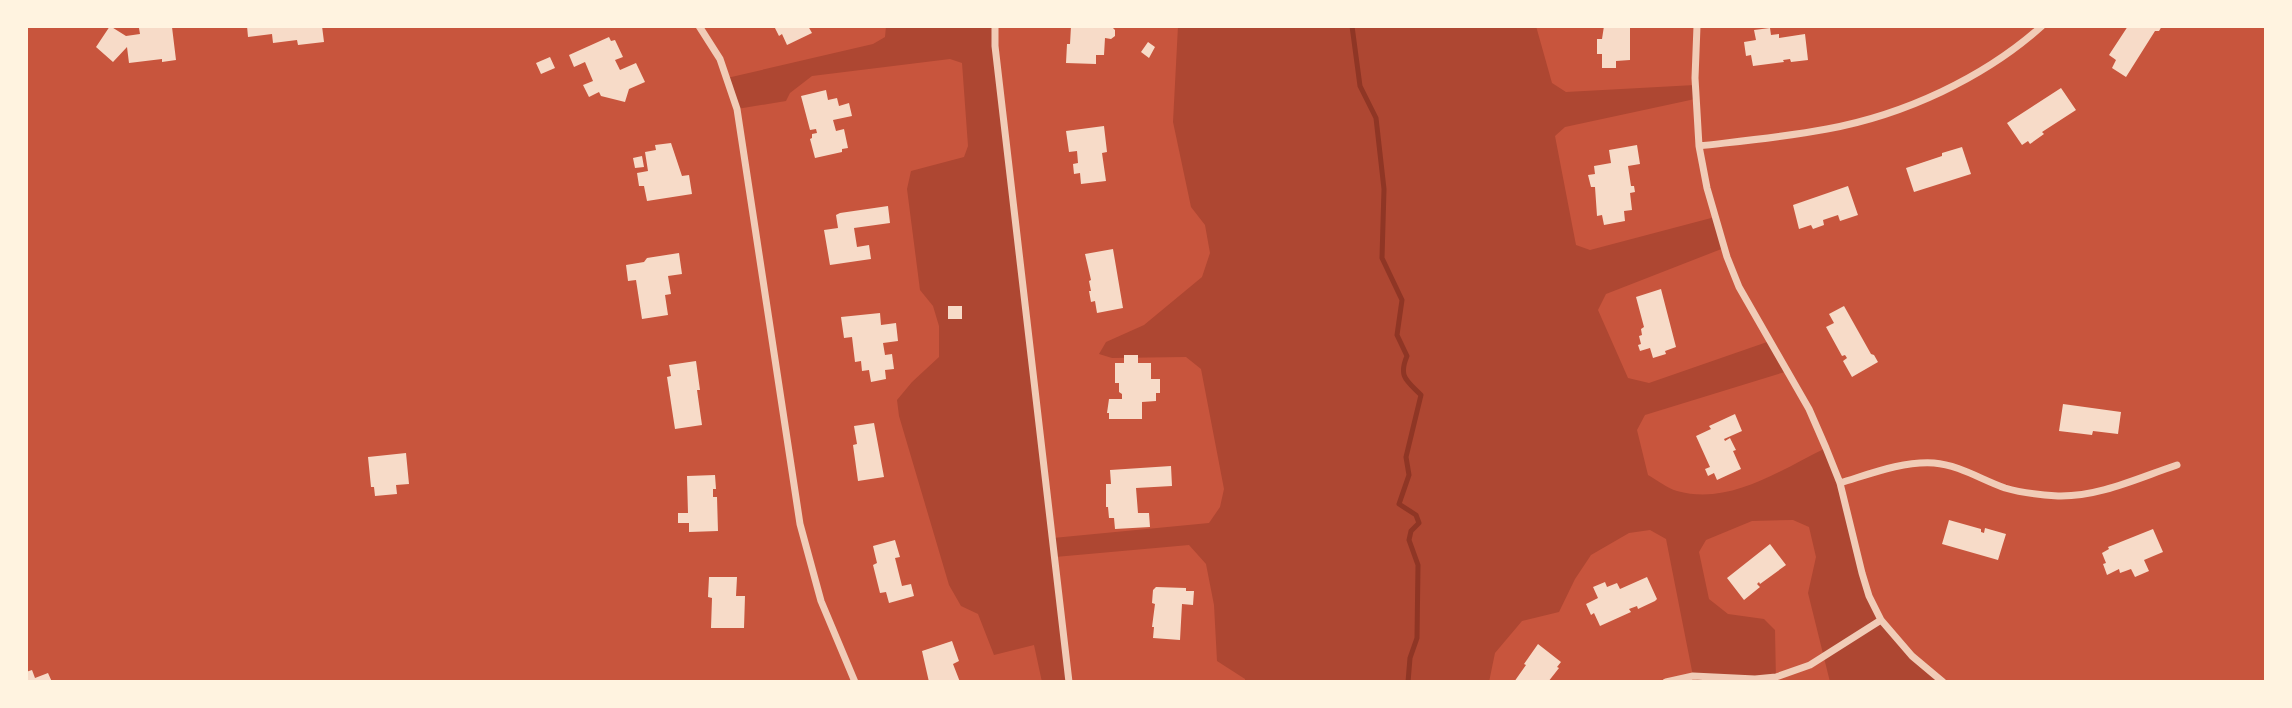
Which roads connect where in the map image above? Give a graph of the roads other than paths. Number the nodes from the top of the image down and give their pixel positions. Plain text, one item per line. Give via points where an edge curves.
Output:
1 (699, 26) edge
2 (995, 26) edge
3 (1697, 26) edge
4 (2042, 26) edge
5 (1699, 146) junction
6 (2176, 464) dead end
7 (1840, 483) junction
8 (1881, 620) junction
9 (855, 682) edge
10 (1069, 682) edge
11 (1666, 682) edge
12 (1943, 682) edge

1 - 9 street via 720,59 737,109 800,524 821,601
2 - 10 street
3 - 5 street
4 - 5 street via 1961,81 1869,120
5 - 7 street via 1713,211 1739,287 1810,409
6 - 7 street via 2084,495 2032,494 1934,463 1890,468
7 - 8 street via 1862,573
8 - 11 street via 1810,665 1776,677 1693,676
8 - 12 street via 1912,656

